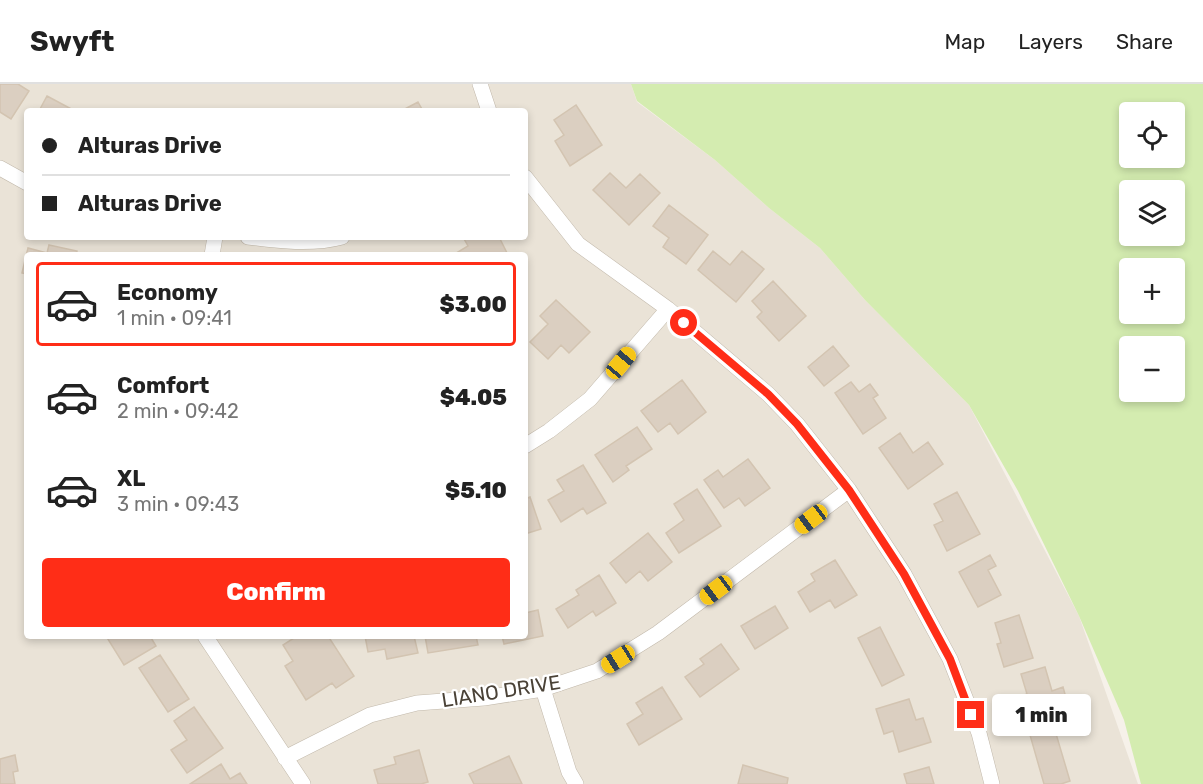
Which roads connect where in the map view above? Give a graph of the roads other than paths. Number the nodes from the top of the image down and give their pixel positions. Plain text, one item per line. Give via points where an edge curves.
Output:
1 (480, 84) edge
2 (488, 108) edge
3 (0, 168) edge
4 (24, 181) edge
5 (528, 181) edge
6 (270, 240) edge
7 (331, 240) edge
8 (668, 309) junction
9 (528, 444) edge
10 (849, 490) junction
11 (207, 639) edge
12 (543, 689) junction
13 (285, 758) junction
14 (303, 784) edge
15 (576, 784) edge
16 (992, 784) edge

1 - 2 street
3 - 4 street
5 - 8 street via 578,244
6 - 7 street
8 - 9 street via 590,399
8 - 10 street via 768,394
10 - 12 street, LIANO DRIVE via 658,633 597,671
10 - 16 street via 904,574 950,659 979,733
11 - 13 street
12 - 13 street, LIANO DRIVE via 417,703 370,715
12 - 15 street
13 - 14 street

